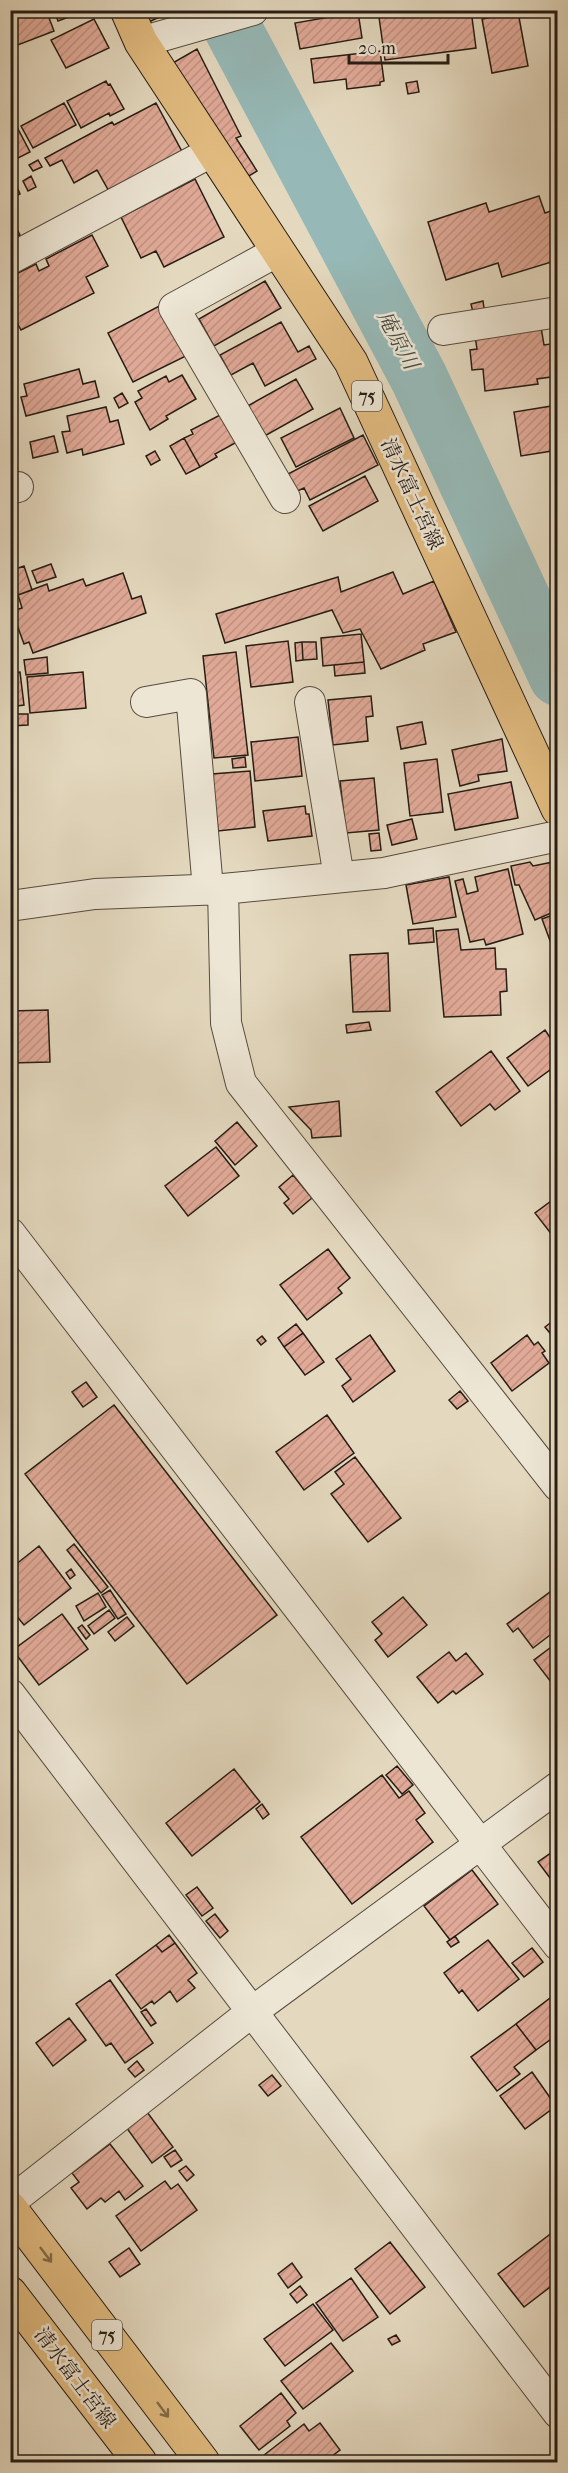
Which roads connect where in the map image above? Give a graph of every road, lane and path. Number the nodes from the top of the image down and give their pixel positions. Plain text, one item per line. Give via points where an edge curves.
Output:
1 (127, 10) edge
2 (253, 10) edge
3 (141, 42) junction
4 (213, 152) junction
5 (278, 250) junction
6 (10, 259) edge
7 (558, 312) edge
8 (443, 330) dead end
9 (285, 498) dead end
10 (146, 702) dead end
11 (310, 702) dead end
12 (558, 809) edge
13 (558, 836) edge
14 (339, 877) junction
15 (216, 889) junction
16 (10, 906) edge
17 (10, 1233) edge
18 (558, 1486) edge
19 (10, 1694) edge
20 (558, 1786) edge
21 (481, 1843) junction
22 (558, 1945) edge
23 (253, 2011) junction
24 (10, 2202) edge
25 (10, 2208) edge
26 (10, 2293) edge
27 (558, 2413) edge
28 (140, 2463) edge
29 (202, 2463) edge

1 - 3 main road, 清水富士宮線 / 75
2 - 3 street
3 - 4 main road, 清水富士宮線 / 75
4 - 5 main road, 清水富士宮線 / 75
4 - 6 street
5 - 9 street via 174,308
5 - 12 main road, 清水富士宮線 / 75 via 351,362
7 - 8 street
10 - 15 street via 190,694
11 - 14 street
13 - 14 street via 384,873
14 - 15 street
15 - 16 street via 95,894
15 - 18 street via 226,1023 241,1083
17 - 21 street
19 - 23 street
20 - 21 street
21 - 22 street
21 - 23 street
23 - 24 street
23 - 27 street
25 -> 29 main road, 75
26 - 28 main road, 清水富士宮線

